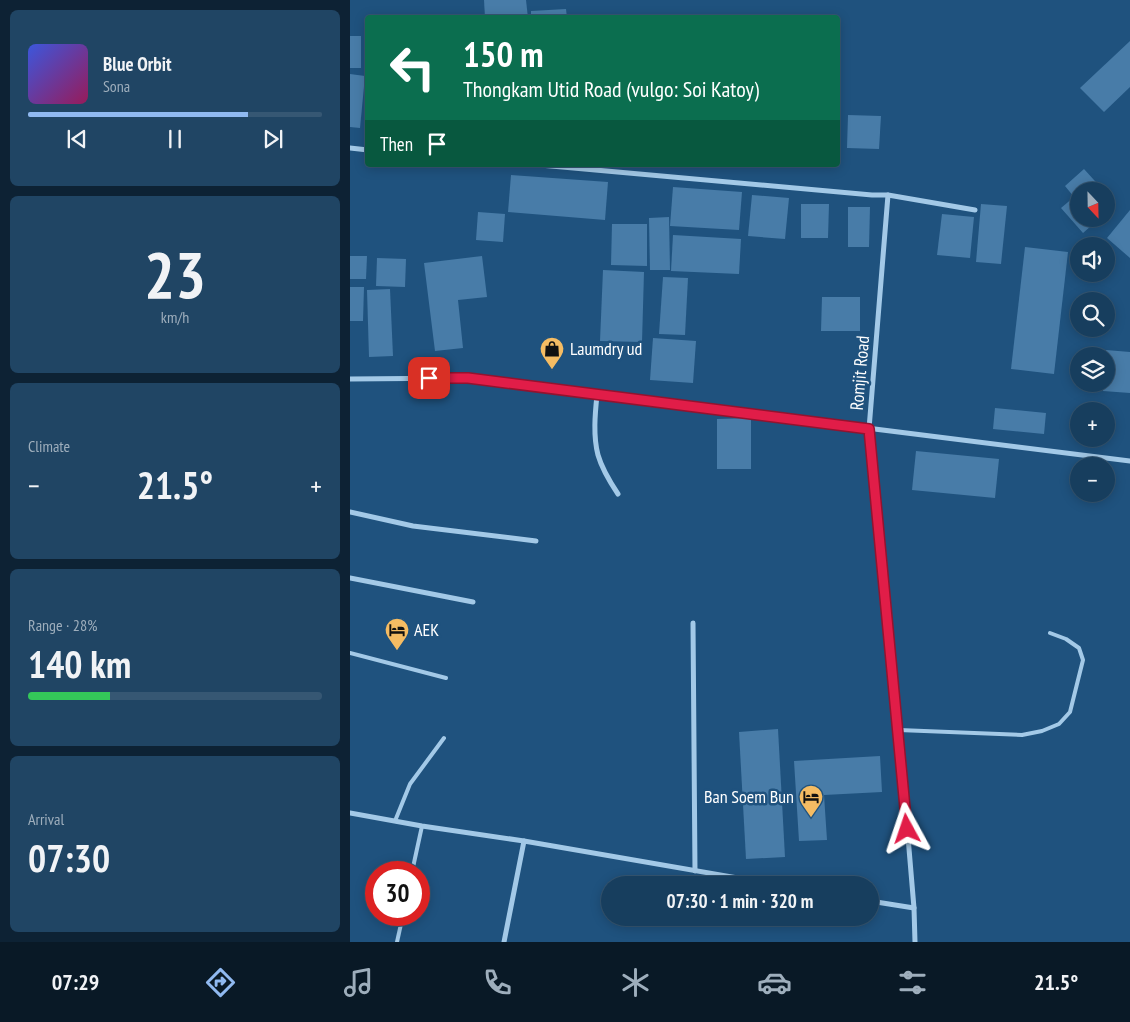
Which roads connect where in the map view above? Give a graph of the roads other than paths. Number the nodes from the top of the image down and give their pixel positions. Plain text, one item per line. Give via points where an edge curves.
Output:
1 (350, 148) edge
2 (365, 150) edge
3 (562, 167) edge
4 (888, 195) junction
5 (975, 210) dead end
6 (350, 379) edge
7 (597, 395) junction
8 (869, 429) junction
9 (1130, 461) edge
10 (618, 494) dead end
11 (350, 512) edge
12 (536, 541) dead end
13 (350, 578) edge
14 (474, 602) dead end
15 (693, 623) dead end
16 (1050, 633) dead end
17 (350, 652) edge
18 (446, 678) dead end
19 (898, 730) junction
20 (444, 738) dead end
21 (350, 813) edge
22 (394, 821) junction
23 (422, 826) junction
24 (524, 841) junction
25 (414, 861) edge
26 (695, 871) junction
27 (725, 876) edge
28 (879, 902) edge
29 (914, 908) junction
30 (401, 926) edge
31 (397, 942) edge
32 (504, 942) edge
33 (915, 942) edge

1 - 2 street
3 - 4 street
4 - 5 street
4 - 8 street, Romjit Road
6 - 7 street via 468,378
7 - 8 street
7 - 10 street via 598,454
8 - 9 street
8 - 19 street, Romjit Road
11 - 12 street via 413,526
13 - 14 street
15 - 26 street
16 - 19 lane via 1079,648 1083,660 1070,712 1059,724 1022,735
17 - 18 lane
19 - 29 street, Romjit Road
20 - 22 lane via 410,784
21 - 22 street
22 - 23 street
23 - 24 street
23 - 25 lane
24 - 26 street
24 - 32 street
26 - 27 street
28 - 29 street
29 - 33 street, Romjit Road
30 - 31 lane

